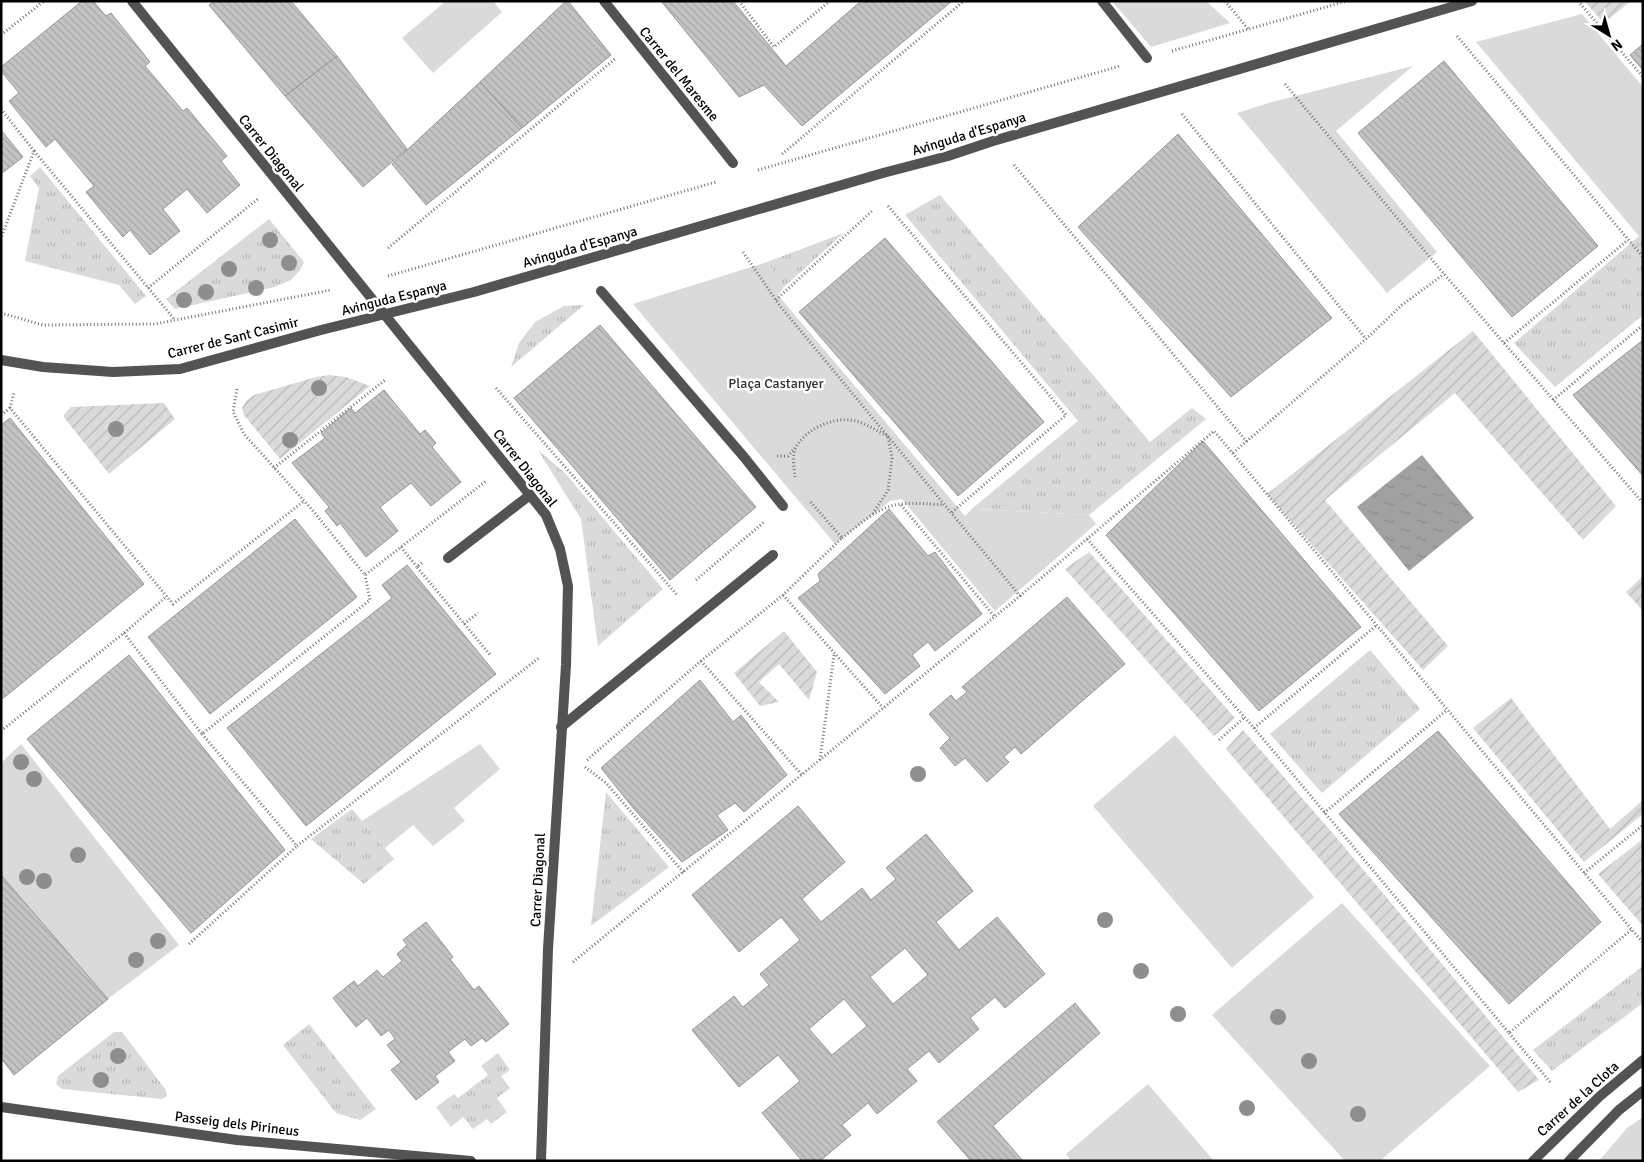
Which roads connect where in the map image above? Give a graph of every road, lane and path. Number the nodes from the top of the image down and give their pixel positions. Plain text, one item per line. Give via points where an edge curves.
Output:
1 (44, 1) edge
2 (132, 1) edge
3 (604, 1) edge
4 (739, 1) edge
5 (830, 1) edge
6 (964, 1) edge
7 (1102, 1) edge
8 (1225, 1) edge
9 (1346, 1) edge
10 (1472, 1) edge
11 (1578, 1) edge
12 (1248, 30) junction
13 (1, 35) edge
14 (1457, 36) dead end
15 (636, 42) junction
16 (1147, 58) junction
17 (1643, 77) edge
18 (1285, 84) dead end
19 (1, 109) edge
20 (1182, 113) dead end
21 (34, 151) junction
22 (782, 154) dead end
23 (733, 163) dead end
24 (1014, 165) dead end
25 (752, 172) dead end
26 (720, 181) dead end
27 (262, 196) dead end
28 (888, 206) dead end
29 (872, 211) dead end
30 (1, 238) edge
31 (1628, 240) junction
32 (388, 248) dead end
33 (742, 252) dead end
34 (1643, 257) edge
35 (1444, 274) junction
36 (360, 285) junction
37 (148, 288) junction
38 (601, 291) dead end
39 (474, 292) joint
40 (776, 300) junction
41 (1, 313) edge
42 (384, 314) junction
43 (175, 320) junction
44 (1643, 325) edge
45 (321, 330) joint
46 (1366, 339) junction
47 (1504, 343) junction
48 (1, 360) edge
49 (385, 380) dead end
50 (496, 388) dead end
51 (237, 389) dead end
52 (14, 393) dead end
53 (1553, 400) junction
54 (10, 408) junction
55 (1, 415) edge
56 (888, 436) junction
57 (1247, 442) junction
58 (1233, 453) junction
59 (274, 468) junction
60 (489, 479) dead end
61 (801, 490) junction
62 (530, 495) junction
63 (304, 501) junction
64 (1643, 503) edge
65 (901, 505) junction
66 (944, 505) junction
67 (783, 506) junction
68 (951, 513) junction
69 (872, 515) junction
70 (842, 538) junction
71 (1087, 539) junction
72 (401, 547) junction
73 (773, 555) dead end
74 (448, 558) dead end
75 (417, 567) dead end
76 (365, 575) junction
77 (693, 583) dead end
78 (685, 590) dead end
79 (784, 595) junction
80 (166, 596) junction
81 (1020, 596) junction
82 (478, 614) dead end
83 (995, 617) junction
84 (1377, 625) junction
85 (124, 633) junction
86 (547, 652) dead end
87 (834, 654) junction
88 (491, 656) dead end
89 (701, 661) junction
90 (883, 708) junction
91 (1448, 710) junction
92 (1245, 717) junction
93 (561, 727) junction
94 (1254, 728) junction
95 (1, 731) edge
96 (202, 734) junction
97 (1219, 740) dead end
98 (820, 760) junction
99 (802, 775) junction
100 (1324, 813) junction
101 (1643, 825) edge
102 (297, 846) junction
103 (684, 873) junction
104 (1584, 873) junction
105 (1632, 930) junction
106 (1643, 942) edge
107 (189, 944) dead end
108 (572, 964) dead end
109 (1510, 1033) junction
110 (1643, 1060) edge
111 (1551, 1083) dead end
112 (1643, 1091) edge
113 (1, 1107) edge
114 (470, 1161) edge
115 (541, 1161) edge
116 (1533, 1161) edge
117 (1568, 1161) edge

1 - 13 path
2 - 36 street, Carrer Diagonal
3 - 15 street, Carrer del Maresme
4 - 5 path via 774,47
6 - 22 path
7 - 16 street
8 - 12 path
9 - 12 path
10 - 39 street, Avinguda d'Espanya
11 - 17 path
12 - 16 path
14 - 31 path
15 - 23 street, Carrer del Maresme
15 - 32 path
16 - 25 path
18 - 35 path
19 - 21 path
20 - 46 path
21 - 30 path
21 - 37 path
24 - 57 path
26 - 36 path
27 - 37 path
28 - 68 path via 1066,414
29 - 40 path
31 - 34 path
31 - 47 path
33 - 40 path
35 - 46 path via 1402,305
35 - 47 path
36 - 42 street, Carrer Diagonal
36 - 43 path
37 - 43 path
38 - 67 street
39 - 42 street, Avinguda Espanya
40 - 56 path
41 - 43 path via 43,325 156,324
42 - 45 street, Avinguda Espanya
42 - 62 street, Carrer Diagonal
44 - 53 path
45 - 48 street, Carrer de Sant Casimir via 180,369 113,372 42,367
46 - 57 path
47 - 53 path
49 - 59 path
50 - 78 path via 678,596
51 - 59 path via 233,412 244,434
52 - 54 path
53 - 64 path
54 - 55 path
54 - 80 path
56 - 61 path via 857,421 836,420 812,430 796,448 796,483
56 - 66 path
56 - 69 path via 892,458 888,490
57 - 58 path
58 - 71 path via 1214,431
58 - 84 path
59 - 63 path
60 - 72 path
61 - 67 path
61 - 70 path
62 - 74 street
62 - 93 street, Carrer Diagonal via 546,515 560,549 568,586
63 - 76 path
63 - 80 path via 173,604
65 - 66 path
65 - 69 path via 890,506
65 - 83 path
66 - 68 path
67 - 77 path
68 - 81 path
69 - 70 path
70 - 79 path
71 - 81 path
71 - 92 path
72 - 75 path
72 - 76 path
73 - 93 street
76 - 96 path via 370,600
79 - 87 path
79 - 89 path
80 - 85 path
81 - 83 path
82 - 88 path via 464,624
83 - 90 path
84 - 91 path
84 - 94 path
85 - 95 path
85 - 96 path
86 - 102 path
87 - 90 path
87 - 98 path
89 - 99 path
89 - 103 path via 582,765 606,783
90 - 98 path
91 - 100 path
91 - 104 path
92 - 94 path
92 - 97 path
93 - 115 street, Carrer Diagonal via 548,949
94 - 100 path
96 - 102 path
98 - 99 path
99 - 103 path
100 - 109 path
101 - 104 path
102 - 107 path
103 - 108 path
104 - 105 path
105 - 106 path
105 - 109 path
109 - 111 path
110 - 116 street, Carrer de la Clota via 1600,1096
112 - 117 street
113 - 114 street, Passeig dels Pirineus via 237,1140

